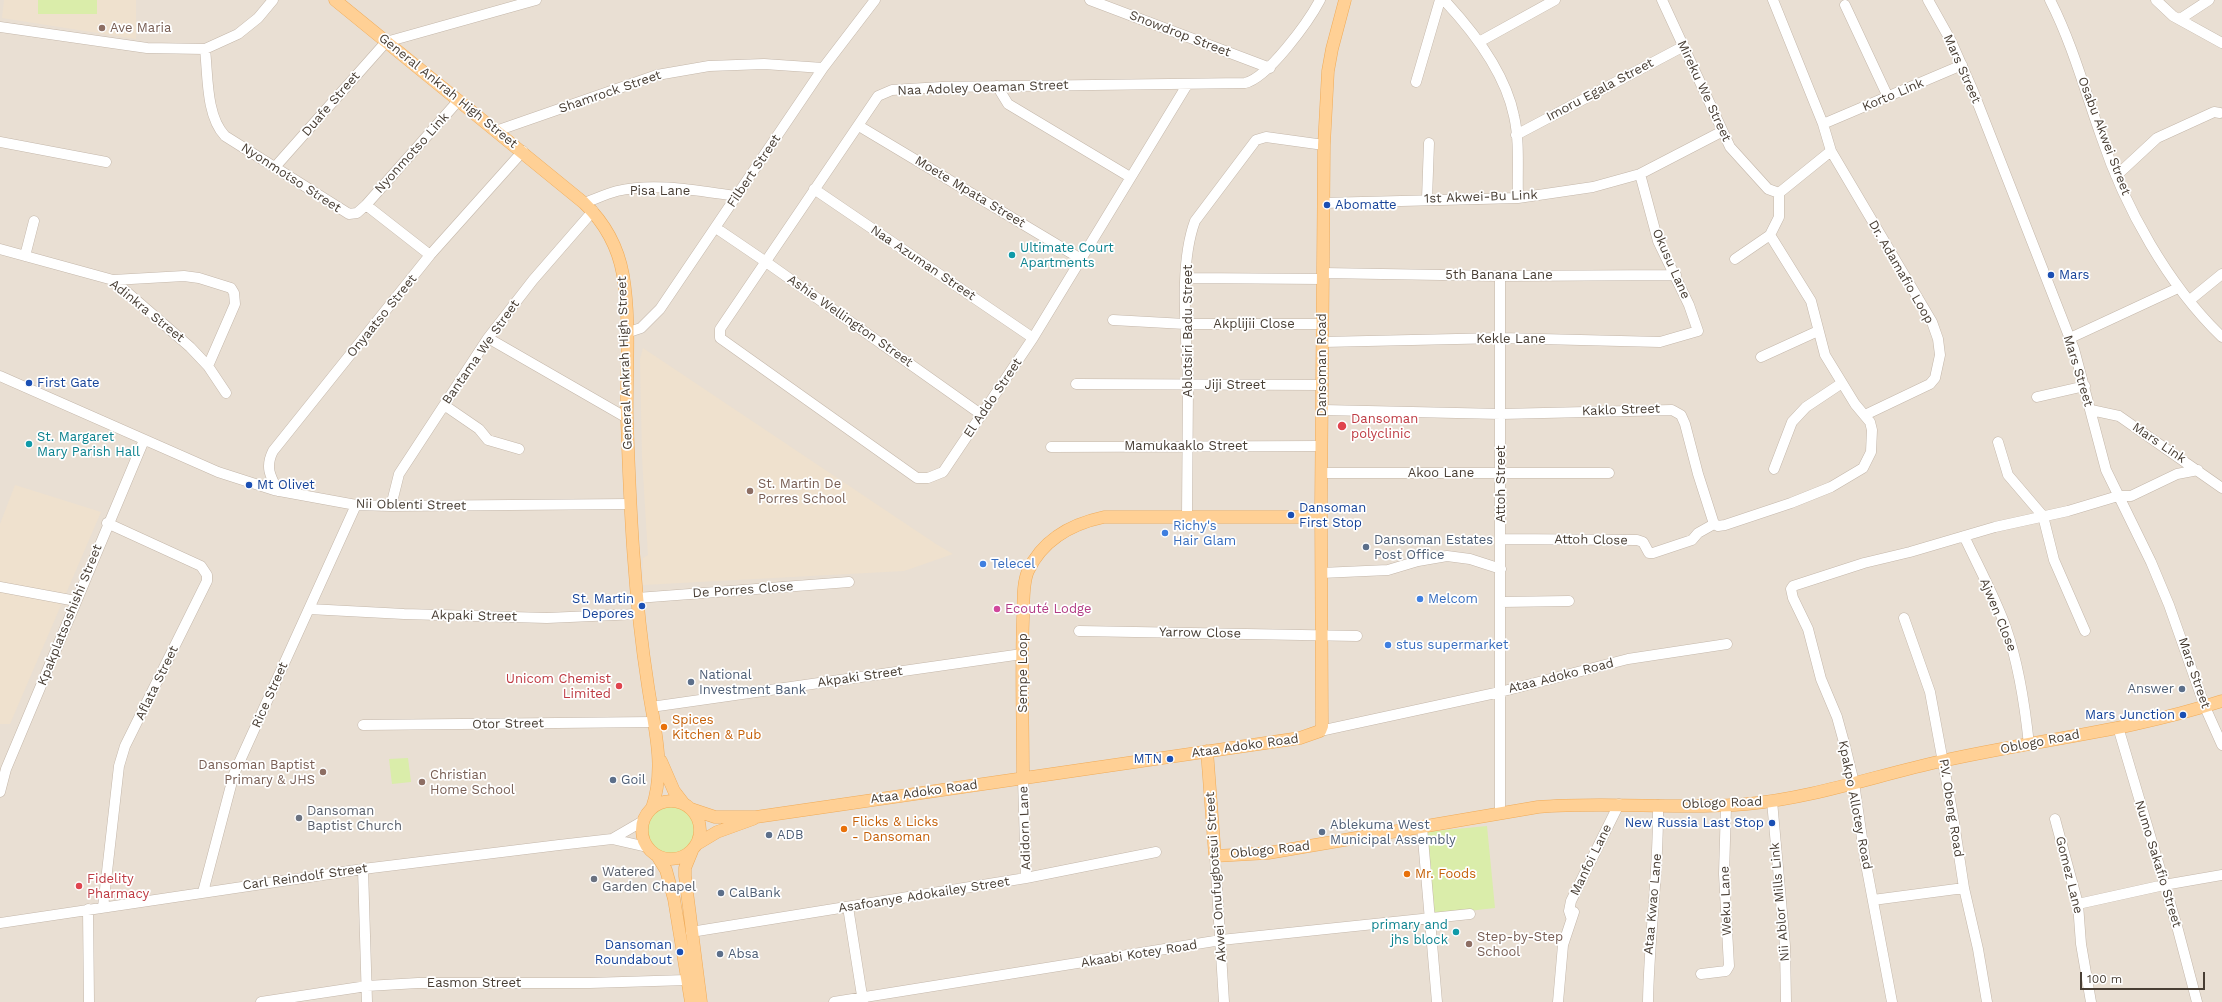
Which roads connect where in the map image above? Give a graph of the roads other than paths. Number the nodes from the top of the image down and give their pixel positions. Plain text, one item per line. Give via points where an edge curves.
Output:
1 (273, 0) edge
2 (335, 0) edge
3 (536, 0) edge
4 (874, 0) edge
5 (1090, 0) edge
6 (1320, 0) edge
7 (1345, 0) edge
8 (1440, 0) edge
9 (1444, 0) edge
10 (1555, 0) edge
11 (1662, 0) edge
12 (1773, 0) edge
13 (1928, 0) edge
14 (2050, 0) edge
15 (2156, 0) edge
16 (2209, 0) edge
17 (1845, 5) dead end
18 (2180, 19) junction
19 (0, 27) edge
20 (386, 42) junction
21 (1479, 42) junction
22 (2222, 44) edge
23 (1684, 46) junction
24 (205, 49) junction
25 (1962, 65) junction
26 (823, 68) junction
27 (1270, 68) junction
28 (1416, 82) dead end
29 (1187, 85) junction
30 (997, 86) junction
31 (1888, 97) junction
32 (458, 101) junction
33 (2220, 113) dead end
34 (1823, 124) junction
35 (859, 126) junction
36 (496, 131) junction
37 (1722, 132) junction
38 (1516, 134) junction
39 (0, 142) edge
40 (1429, 143) dead end
41 (1324, 145) junction
42 (523, 151) junction
43 (1831, 151) junction
44 (106, 162) dead end
45 (275, 167) junction
46 (1640, 174) junction
47 (2116, 176) junction
48 (1130, 177) junction
49 (814, 189) junction
50 (1779, 193) junction
51 (736, 196) junction
52 (1518, 198) junction
53 (1427, 199) junction
54 (584, 202) junction
55 (1323, 202) junction
56 (366, 205) junction
57 (594, 211) junction
58 (34, 220) dead end
59 (716, 228) junction
60 (1770, 235) junction
61 (0, 249) edge
62 (430, 255) junction
63 (26, 256) junction
64 (1081, 259) junction
65 (1735, 259) dead end
66 (766, 262) junction
67 (2222, 274) edge
68 (1676, 275) junction
69 (1323, 276) junction
70 (1500, 276) junction
71 (1187, 278) junction
72 (113, 280) junction
73 (2178, 288) junction
74 (2190, 300) junction
75 (1114, 320) dead end
76 (1185, 324) junction
77 (1322, 324) junction
78 (720, 329) joint
79 (1698, 331) joint
80 (1818, 331) junction
81 (626, 333) junction
82 (2222, 337) edge
83 (488, 338) junction
84 (1033, 338) junction
85 (1501, 338) junction
86 (2068, 339) junction
87 (1323, 342) junction
88 (1761, 357) dead end
89 (208, 366) junction
90 (0, 376) edge
91 (1842, 383) junction
92 (1076, 384) dead end
93 (1188, 385) junction
94 (1323, 385) junction
95 (2085, 386) junction
96 (226, 393) dead end
97 (2037, 397) dead end
98 (444, 405) junction
99 (1323, 410) junction
100 (2090, 410) junction
101 (1501, 414) junction
102 (1865, 415) junction
103 (982, 416) junction
104 (627, 418) junction
105 (144, 440) junction
106 (1998, 442) dead end
107 (1186, 446) junction
108 (1322, 446) junction
109 (1051, 447) dead end
110 (519, 449) dead end
111 (1774, 468) dead end
112 (2198, 470) junction
113 (1322, 473) junction
114 (1501, 473) junction
115 (1608, 473) dead end
116 (2222, 488) edge
117 (278, 490) junction
118 (2118, 496) junction
119 (631, 504) junction
120 (356, 505) junction
121 (391, 506) junction
122 (2043, 516) junction
123 (1187, 517) junction
124 (1321, 517) junction
125 (107, 523) junction
126 (1714, 524) junction
127 (1964, 536) junction
128 (1501, 539) junction
129 (1501, 569) junction
130 (1321, 573) junction
131 (850, 582) dead end
132 (0, 587) edge
133 (637, 598) junction
134 (76, 601) junction
135 (1501, 602) junction
136 (1569, 602) dead end
137 (309, 609) junction
138 (638, 614) junction
139 (1904, 618) dead end
140 (1079, 631) dead end
141 (2085, 631) dead end
142 (1322, 634) junction
143 (1357, 636) dead end
144 (1727, 644) dead end
145 (1022, 654) junction
146 (1500, 692) junction
147 (2222, 701) edge
148 (651, 707) junction
149 (2205, 707) junction
150 (654, 722) junction
151 (363, 725) dead end
152 (2118, 727) junction
153 (1320, 732) junction
154 (2029, 745) junction
155 (2222, 745) edge
156 (1207, 751) junction
157 (660, 759) junction
158 (1943, 761) junction
159 (1023, 778) junction
160 (1854, 783) junction
161 (0, 792) edge
162 (1772, 801) junction
163 (1619, 804) junction
164 (1658, 805) junction
165 (1726, 806) junction
166 (688, 807) junction
167 (652, 808) junction
168 (1500, 812) junction
169 (756, 817) junction
170 (2055, 819) dead end
171 (643, 821) junction
172 (1422, 827) junction
173 (612, 839) junction
174 (647, 847) junction
175 (694, 847) junction
176 (1156, 852) dead end
177 (658, 856) junction
178 (1216, 856) junction
179 (363, 869) junction
180 (2222, 875) edge
181 (1026, 878) junction
182 (2164, 885) junction
183 (1964, 888) junction
184 (203, 892) junction
185 (1873, 900) junction
186 (2078, 904) junction
187 (103, 907) junction
188 (848, 907) junction
189 (88, 909) junction
190 (1470, 914) dead end
191 (1429, 919) junction
192 (0, 923) edge
193 (691, 932) junction
194 (1221, 940) junction
195 (1701, 974) dead end
196 (687, 980) junction
197 (367, 986) junction
198 (863, 1000) edge
199 (89, 1002) edge
200 (262, 1002) edge
201 (367, 1002) edge
202 (691, 1002) edge
203 (701, 1002) edge
204 (834, 1002) edge
205 (1224, 1002) edge
206 (1437, 1002) edge
207 (1558, 1002) edge
208 (1648, 1002) edge
209 (1786, 1002) edge
210 (1892, 1002) edge
211 (1987, 1002) edge
212 (2091, 1002) edge
213 (2196, 1002) edge

1 - 24 street via 258,18 238,34
2 - 20 main road, General Ankrah High Street
3 - 20 street
4 - 26 street, Filbert Street
5 - 27 street, Snowdrop Street
6 - 27 street, Naa Adoley Oeaman Street via 1310,17
7 - 41 main road, Dansoman Road via 1328,71
8 - 28 street
9 - 21 street
10 - 21 street
11 - 23 street, Mireku We Street
12 - 34 street, Dr. Adamafio Loop
13 - 25 street, Mars Street
14 - 47 street, Osabu Akwei Street via 2065,34
15 - 18 street
16 - 18 street
17 - 31 street
18 - 22 street
19 - 24 street via 147,48
20 - 32 main road, General Ankrah High Street
20 - 45 street, Duafe Street
21 - 38 street via 1508,96
23 - 37 street, Mireku We Street
23 - 38 street, Imoru Egala Street
24 - 45 street, Nyonmotso Street via 213,117 217,128 225,136
25 - 31 street, Korto Link
25 - 86 street, Mars Street
26 - 36 street, Shamrock Street via 764,64 709,66 657,75
26 - 51 street, Filbert Street
27 - 29 street, Naa Adoley Oeaman Street via 1253,82
29 - 30 street, Naa Adoley Oeaman Street
29 - 48 street, El Addo Street
30 - 35 street, Naa Adoley Oeaman Street via 892,90 878,96
30 - 48 street via 1008,104
31 - 34 street, Korto Link
32 - 36 main road, General Ankrah High Street
32 - 56 street, Nyonmotso Link
33 - 47 street via 2214,112 2157,138
34 - 43 street, Dr. Adamafio Loop
35 - 49 street, Naa Adoley Oeaman Street
35 - 64 street, Moete Mpata Street
36 - 42 main road, General Ankrah High Street
37 - 46 street, 1st Akwei-Bu Link
37 - 50 street, Mireku We Street via 1734,153 1768,188
38 - 52 street
39 - 44 street
40 - 53 street
41 - 55 main road, Dansoman Road
41 - 71 street, Ablotsiri Badu Street via 1266,137 1256,140 1195,221 1190,236
42 - 54 main road, General Ankrah High Street
42 - 62 street, Onyaatso Street
43 - 50 street
43 - 102 street, Dr. Adamafio Loop via 1932,322 1939,344 1938,366 1935,378 1930,384
45 - 56 street, Nyonmotso Street via 342,212 357,214
46 - 52 street, 1st Akwei-Bu Link via 1593,187
46 - 68 street, Okusu Lane via 1658,241
47 - 73 street, Osabu Akwei Street via 2144,233
48 - 64 street, El Addo Street
49 - 66 street, Naa Adoley Oeaman Street
49 - 84 street, Naa Azuman Street
50 - 60 street via 1780,217
51 - 54 street, Pisa Lane via 685,189 642,189 617,191
51 - 59 street, Filbert Street
52 - 53 street, 1st Akwei-Bu Link
53 - 55 street, 1st Akwei-Bu Link
54 - 57 main road, General Ankrah High Street
55 - 69 main road, Dansoman Road
56 - 62 street
57 - 81 main road, General Ankrah High Street via 616,249 624,282
57 - 83 street, Bantama We Street via 533,280
58 - 63 street
59 - 66 street, Ashie Wellington Street
59 - 81 street, Filbert Street via 651,320 641,328
60 - 65 street
60 - 80 street via 1811,301
61 - 63 street, Adinkra Street
62 - 117 street, Onyaatso Street via 273,451 268,460 268,467
63 - 72 street, Adinkra Street
64 - 84 street, El Addo Street
66 - 78 street, Naa Adoley Oeaman Street
66 - 103 street, Ashie Wellington Street
67 - 74 street
68 - 70 street, 5th Banana Lane
68 - 79 street, Okusu Lane
69 - 70 street, 5th Banana Lane
69 - 71 street, 5th Banana Lane
69 - 77 main road, Dansoman Road
70 - 85 street, Attoh Street
71 - 76 street, Ablotsiri Badu Street
72 - 89 street, Adinkra Street via 167,326
72 - 89 street via 184,276 231,288 235,304
73 - 74 street, Osabu Akwei Street
73 - 86 street
74 - 82 street, Osabu Akwei Street
75 - 76 street, Akplijii Close
76 - 77 street, Akplijii Close
76 - 93 street, Ablotsiri Badu Street
77 - 87 main road, Dansoman Road
78 - 103 street, El Addo Street via 720,338 725,343 917,478 928,478 943,472
79 - 85 street, Kekle Lane via 1660,342
80 - 88 street
80 - 91 street via 1825,355
81 - 104 main road, General Ankrah High Street
83 - 98 street, Bantama We Street
83 - 104 street
84 - 103 street, El Addo Street
85 - 87 street, Kekle Lane
85 - 101 street, Attoh Street
86 - 95 street, Mars Street via 2074,349
87 - 94 main road, Dansoman Road
89 - 96 street, Adinkra Street
90 - 105 street, Nii Oblenti Street
91 - 102 street
91 - 111 street via 1806,407 1792,422
92 - 93 street, Jiji Street
93 - 94 street, Jiji Street
93 - 107 street, Ablotsiri Badu Street
94 - 99 main road, Dansoman Road
95 - 97 street
95 - 100 street, Mars Street
98 - 110 street via 479,429 488,440
98 - 121 street, Bantama We Street via 399,474
99 - 101 street, Kaklo Street
99 - 108 main road, Dansoman Road
100 - 112 street, Mars Link via 2119,416
100 - 118 street, Mars Street via 2106,470
101 - 114 street, Attoh Street
101 - 126 street, Kaklo Street via 1672,410 1680,415 1685,424
102 - 126 street via 1871,426 1871,452 1863,468 1855,475 1791,503 1725,525
104 - 119 main road, General Ankrah High Street
105 - 117 street, Nii Oblenti Street via 218,472
105 - 125 street, Kpakplatsoshishi Street
106 - 122 street via 2008,475
107 - 108 street, Mamukaaklo Street
107 - 109 street, Mamukaaklo Street
107 - 123 street, Ablotsiri Badu Street
108 - 113 main road, Dansoman Road
112 - 116 street, Mars Link
112 - 118 street via 2177,474 2131,496
113 - 114 street, Akoo Lane
113 - 124 main road, Dansoman Road
114 - 115 street, Akoo Lane
114 - 128 street, Attoh Street
117 - 120 street, Nii Oblenti Street
118 - 122 street
118 - 149 street, Mars Street via 2169,605
119 - 121 street, Nii Oblenti Street
119 - 133 main road, General Ankrah High Street
120 - 121 street, Nii Oblenti Street
120 - 137 street, Rice Street
122 - 127 street
122 - 141 street via 2054,560
123 - 124 main road, Sempe Loop
123 - 145 main road, Sempe Loop via 1104,517 1072,526 1059,534 1028,572
124 - 130 main road, Dansoman Road
125 - 134 street, Kpakplatsoshishi Street
125 - 187 street, Aflata Street via 200,566 207,575 207,581 126,746 119,766
126 - 128 street, Attoh Close via 1698,533 1692,540 1652,553 1647,552 1642,542 1637,540
127 - 154 street, Ajwen Close via 2006,627 2025,708
127 - 160 street, Kpakpo Allotey Road via 1830,574 1794,586 1791,592 1808,629 1820,679 1837,717
128 - 129 street, Attoh Street
129 - 130 street via 1470,558 1447,556 1388,570
129 - 135 street, Attoh Street
130 - 142 main road, Dansoman Road
131 - 133 street, De Porres Close
132 - 134 street
133 - 138 main road, General Ankrah High Street
134 - 161 street, Kpakplatsoshishi Street via 6,769
135 - 136 street
135 - 146 street, Attoh Street
137 - 138 street, Akpaki Street via 547,618
137 - 184 street, Rice Street via 234,774
138 - 148 main road, General Ankrah High Street
139 - 158 street, P.V. Obeng Road via 1930,692
140 - 142 street, Yarrow Close
142 - 143 street, Yarrow Close
142 - 153 main road, Dansoman Road
144 - 146 street, Ataa Adoko Road via 1628,659
145 - 148 street, Akpaki Street
145 - 159 main road, Sempe Loop
146 - 153 street, Ataa Adoko Road
146 - 168 street, Attoh Street
147 - 149 main road, Oblogo Road
148 - 150 main road, General Ankrah High Street
149 - 152 main road, Oblogo Road
149 - 155 street, Mars Street
150 - 151 street, Otor Street
150 - 157 main road, General Ankrah High Street
152 - 154 main road, Oblogo Road
152 - 182 street, Numo Sakafio Street
153 - 156 main road, Ataa Adoko Road via 1300,738
154 - 158 main road, Oblogo Road
156 - 159 main road, Ataa Adoko Road
156 - 178 main road, Akwei Onufugbotsui Street
157 - 166 main road, General Ankrah High Street via 674,792
157 - 167 main road, General Ankrah High Street via 657,793
158 - 160 main road, Oblogo Road
158 - 183 street, P.V. Obeng Road
159 - 169 main road, Ataa Adoko Road
159 - 181 street, Adidorn Lane
160 - 162 main road, Oblogo Road
160 - 185 street, Kpakpo Allotey Road
162 - 165 main road, Oblogo Road
162 - 209 street, Nii Ablor Mills Link via 1785,946
163 - 164 main road, Oblogo Road
163 - 168 main road, Oblogo Road via 1559,805
163 - 207 street, Manfoi Lane via 1569,910 1573,912 1563,945
164 - 165 main road, Oblogo Road
164 - 208 street, Ataa Kwao Lane via 1656,881 1648,957
165 - 195 street, Weku Lane via 1724,874 1728,966 1726,971 1720,973
166 - 167 main road via 674,801
166 - 169 main road, Ataa Adoko Road via 715,817
166 - 175 main road via 700,826
167 - 171 main road
168 - 172 main road, Oblogo Road
169 - 175 main road, Ataa Adoko Road via 717,832
170 - 186 street, Gomez Lane
171 - 173 street, Carl Reindolf Street
171 - 174 main road via 642,836
172 - 178 main road, Oblogo Road via 1268,853
172 - 191 street
173 - 174 street, Carl Reindolf Street
173 - 179 street, Carl Reindolf Street
174 - 177 main road
175 - 177 main road via 676,859
175 - 193 main road via 685,868
176 - 181 street, Asafoanye Adokailey Street
177 - 196 main road via 668,877
178 - 194 street, Akwei Onufugbotsui Street
179 - 184 street, Carl Reindolf Street
179 - 197 street
180 - 182 street
181 - 188 street, Asafoanye Adokailey Street
182 - 186 street
182 - 213 street, Numo Sakafio Street
183 - 185 street
183 - 211 street, P.V. Obeng Road
184 - 187 street, Carl Reindolf Street
185 - 210 street, Kpakpo Allotey Road
186 - 212 street, Gomez Lane via 2081,944
187 - 189 street, Carl Reindolf Street
188 - 193 street, Asafoanye Adokailey Street
188 - 198 street
189 - 192 street, Carl Reindolf Street
189 - 199 street
190 - 191 street, Akaabi Kotey Road
191 - 194 street, Akaabi Kotey Road
191 - 206 street
193 - 203 main road
194 - 198 street, Akaabi Kotey Road
194 - 205 street, Akwei Onufugbotsui Street
196 - 197 street, Easmon Street via 418,983
196 - 202 main road
197 - 200 street, Easmon Street
197 - 201 street
198 - 204 street, Akaabi Kotey Road

